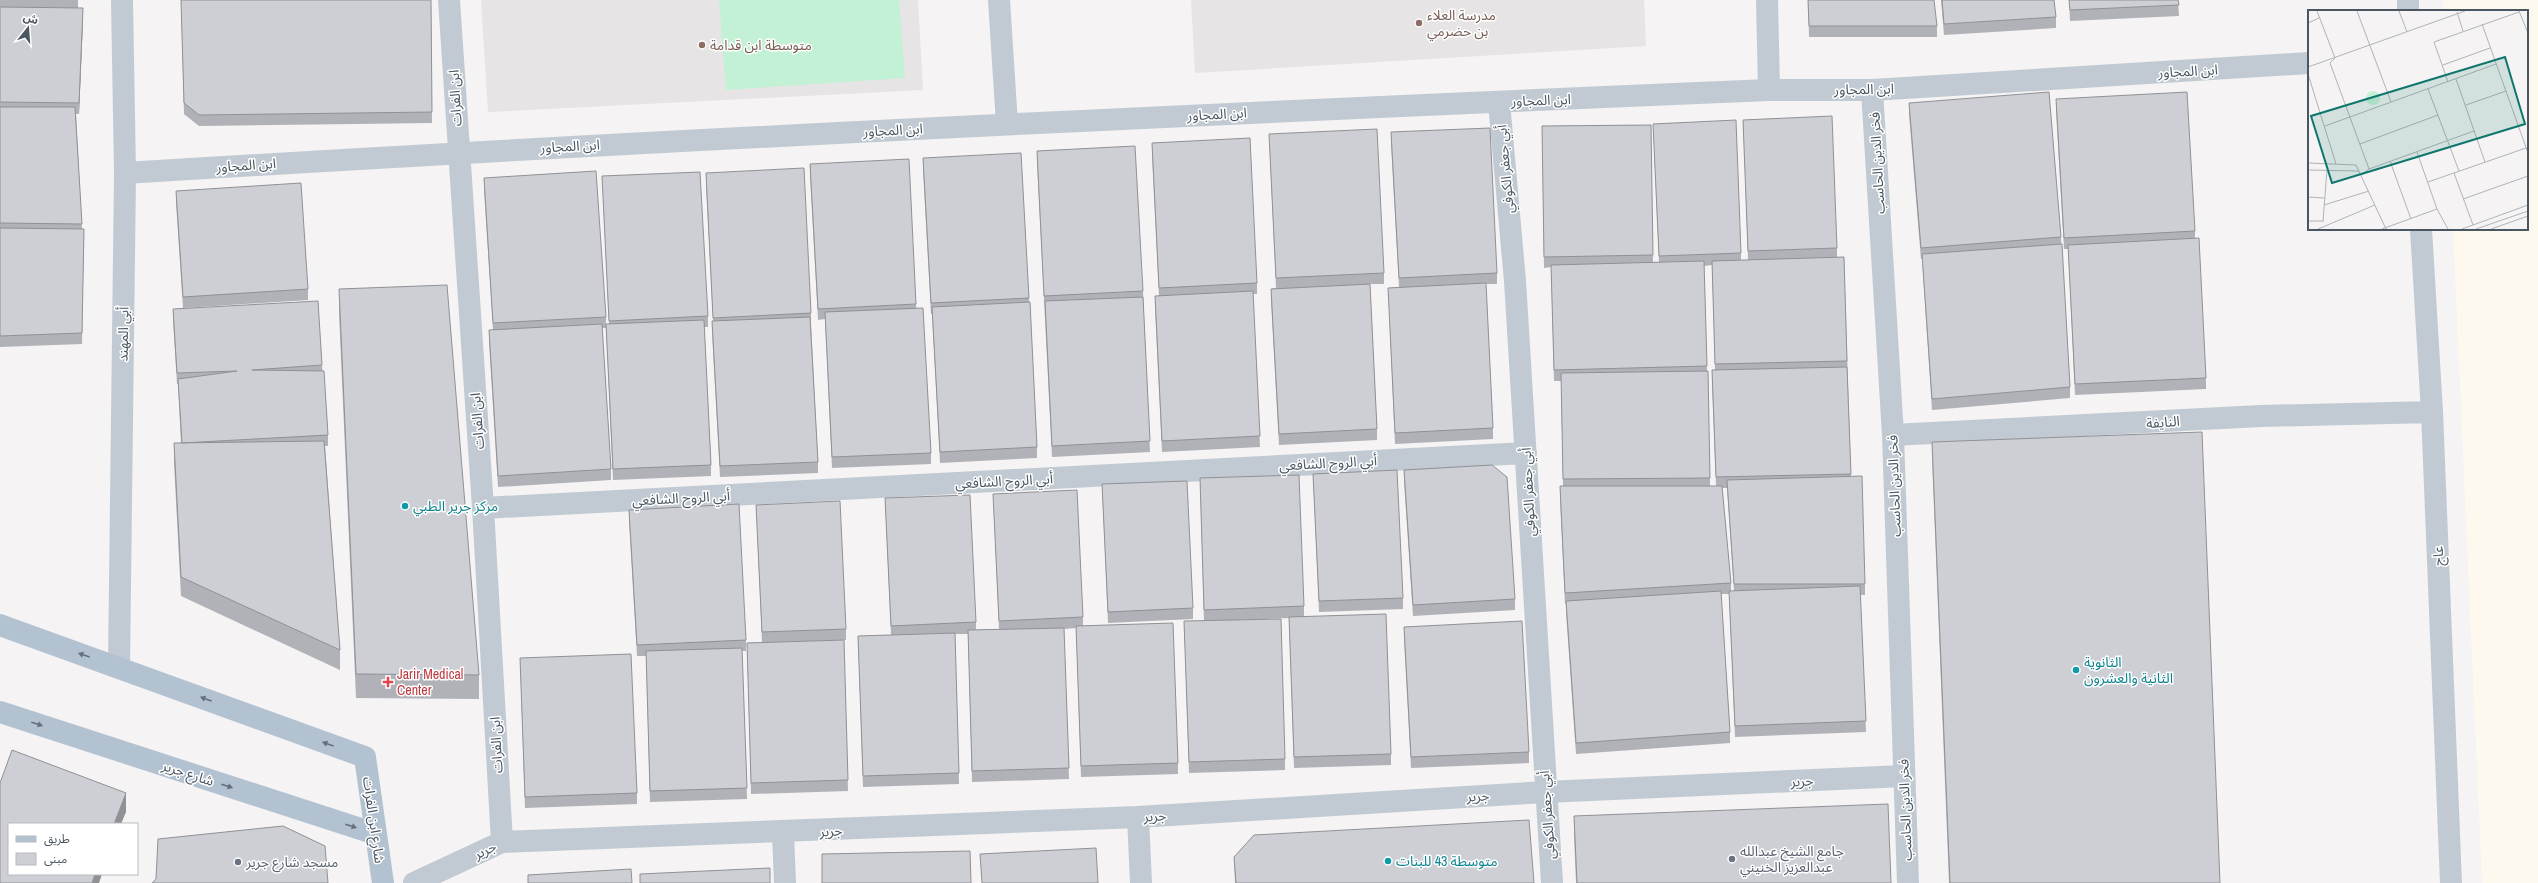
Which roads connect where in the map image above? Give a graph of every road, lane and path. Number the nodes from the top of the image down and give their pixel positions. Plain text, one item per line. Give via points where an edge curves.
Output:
1 (122, 0) edge
2 (449, 0) edge
3 (999, 0) edge
4 (1767, 0) edge
5 (2308, 64) edge
6 (1769, 90) junction
7 (1872, 90) junction
8 (1499, 102) junction
9 (1007, 124) junction
10 (458, 152) junction
11 (125, 173) junction
12 (2421, 230) edge
13 (2432, 412) junction
14 (1893, 435) junction
15 (1526, 453) junction
16 (483, 508) junction
17 (0, 626) edge
18 (119, 667) junction
19 (0, 712) edge
20 (1904, 776) junction
21 (1546, 792) junction
22 (1138, 817) junction
23 (783, 833) junction
24 (376, 834) junction
25 (502, 842) junction
26 (383, 883) edge
27 (414, 883) edge
28 (785, 883) edge
29 (1141, 883) edge
30 (1552, 883) edge
31 (1908, 883) edge
32 (2451, 883) edge

1 - 11 street, أبي المهند
2 - 10 street, ابن الفرات
3 - 9 street
4 - 6 street
5 - 7 street, ابن المجاور
6 - 7 street, ابن المجاور
6 - 8 street, ابن المجاور
7 - 14 street, فخر الدين الحاسب
8 - 9 street, ابن المجاور
8 - 15 street, أبي جعفر الكوفي via 1515,281
9 - 10 street, ابن المجاور
10 - 11 street, ابن المجاور
10 - 16 street, ابن الفرات
11 - 18 street, أبي المهند
12 - 13 street, عاج
13 - 14 street, النايفة via 2261,416
13 - 32 street, عاج
14 - 20 street, فخر الدين الحاسب
15 - 16 street, أبي الروح الشافعي
15 - 21 street, أبي جعفر الكوفي
16 - 25 street, ابن الفرات
18 -> 17 main road
24 -> 18 main road, شارع ابن الفرات via 365,757
19 -> 24 main road, شارع جرير
20 - 21 street, جرير
20 - 31 street, فخر الدين الحاسب
21 - 22 street, جرير
21 - 30 street, أبي جعفر الكوفي
22 - 23 street, جرير
22 - 29 street
23 - 25 street, جرير
23 - 28 street
24 - 26 main road, شارع ابن الفرات
25 - 27 street, جرير

